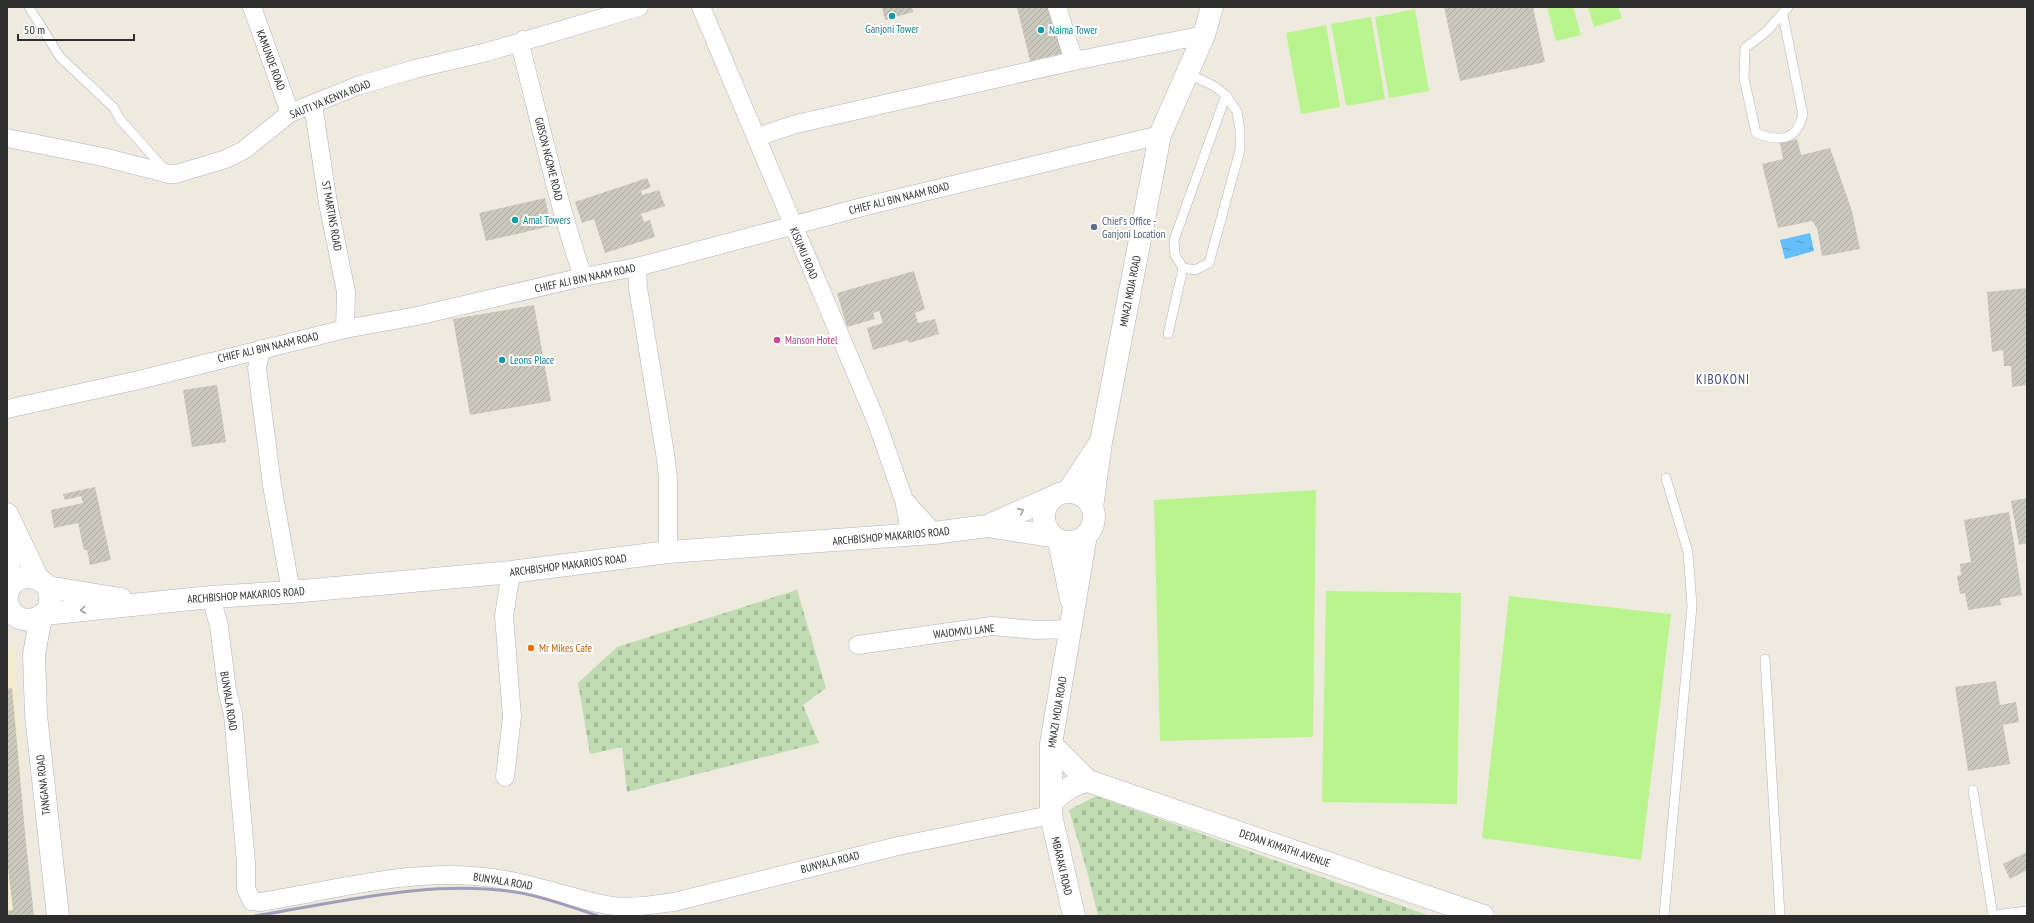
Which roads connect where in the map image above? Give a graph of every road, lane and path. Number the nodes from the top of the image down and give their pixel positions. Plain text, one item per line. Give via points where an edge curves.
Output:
1 (29, 7) edge
2 (252, 7) edge
3 (639, 7) edge
4 (701, 7) edge
5 (1057, 7) edge
6 (1212, 7) edge
7 (1785, 11) edge
8 (1204, 35) junction
9 (523, 40) junction
10 (1074, 60) junction
11 (1187, 74) junction
12 (1226, 95) junction
13 (313, 104) junction
14 (290, 112) junction
15 (1160, 135) junction
16 (756, 137) junction
17 (7, 138) edge
18 (169, 174) junction
19 (792, 226) junction
20 (637, 267) junction
21 (1183, 268) junction
22 (583, 277) junction
23 (345, 329) junction
24 (1168, 334) dead end
25 (261, 349) junction
26 (7, 409) edge
27 (1101, 442) junction
28 (1666, 478) dead end
29 (1062, 494) junction
30 (904, 500) junction
31 (1092, 507) junction
32 (7, 514) edge
33 (7, 524) edge
34 (987, 526) junction
35 (934, 533) junction
36 (1086, 535) junction
37 (911, 536) junction
38 (1055, 538) junction
39 (668, 552) junction
40 (511, 572) junction
41 (43, 583) junction
42 (290, 592) junction
43 (211, 597) junction
44 (17, 604) edge
45 (150, 604) junction
46 (1072, 619) junction
47 (858, 644) dead end
48 (1765, 659) dead end
49 (1051, 744) junction
50 (506, 777) dead end
51 (1088, 781) junction
52 (1972, 790) dead end
53 (1051, 809) junction
54 (608, 910) edge
55 (2027, 911) edge
56 (1993, 915) edge
57 (58, 916) edge
58 (1074, 916) edge
59 (1483, 916) edge
60 (1664, 916) edge
61 (1780, 916) edge

1 - 18 lane via 60,57 114,108 119,118
2 - 14 street, KAMUNDE ROAD
3 - 9 street, SAUTI YA KENYA ROAD
4 - 16 street, KISUMU ROAD
5 - 10 street
6 - 8 street, MNAZI MOJA ROAD
7 - 7 lane via 1767,31 1744,48 1744,78 1756,133 1768,138 1785,137 1797,130 1803,115
8 - 10 street
8 - 11 street, MNAZI MOJA ROAD
9 - 13 street, SAUTI YA KENYA ROAD via 386,77
9 - 22 street, GIBSON NGOME ROAD via 520,44 566,228
10 - 16 street via 796,124
11 - 12 lane via 1214,86
11 - 15 street, MNAZI MOJA ROAD
12 - 21 lane via 1174,240 1175,255
12 - 21 lane via 1237,112 1240,150 1209,263 1195,270
13 - 14 street, SAUTI YA KENYA ROAD
13 - 23 street, ST MARTINS ROAD via 328,202 346,292
14 - 18 street, SAUTI YA KENYA ROAD via 244,150 199,169
15 - 19 street, CHIEF ALI BIN NAAM ROAD via 1009,170
15 - 27 street, MNAZI MOJA ROAD
16 - 19 street, KISUMU ROAD
17 - 18 street, SAUTI YA KENYA ROAD via 103,157
19 - 20 street, CHIEF ALI BIN NAAM ROAD
19 - 30 street, KISUMU ROAD via 874,415
20 - 22 street, CHIEF ALI BIN NAAM ROAD
20 - 39 street via 638,288 668,478
21 - 24 lane
22 - 23 street, CHIEF ALI BIN NAAM ROAD via 417,316
23 - 25 street, CHIEF ALI BIN NAAM ROAD
25 - 26 street, CHIEF ALI BIN NAAM ROAD via 85,393
25 - 42 street via 257,368 272,485
27 - 29 street
27 - 31 street, MNAZI MOJA ROAD
28 - 60 lane via 1688,552 1692,606
29 - 31 street via 1078,493 1087,499
34 -> 29 street
29 - 38 street via 1045,508 1043,515 1046,530
30 - 35 street, KISUMU ROAD
30 - 37 street, KISUMU ROAD
31 - 36 street via 1092,527
32 - 41 street
33 - 44 street, TANGANA ROAD via 8,568
34 - 35 street, ARCHBISHOP MAKARIOS ROAD
34 - 38 street
35 - 37 street, ARCHBISHOP MAKARIOS ROAD
36 - 38 street via 1078,541 1068,543
36 - 46 street, MNAZI MOJA ROAD
37 - 39 street, ARCHBISHOP MAKARIOS ROAD
38 - 46 street
39 - 40 street, ARCHBISHOP MAKARIOS ROAD
40 - 42 street, ARCHBISHOP MAKARIOS ROAD
40 - 50 street via 504,616 512,717
41 - 44 street, ARCHBISHOP MAKARIOS ROAD via 25,577
41 - 44 street via 50,592 50,604
41 - 45 street, ARCHBISHOP MAKARIOS ROAD
42 - 43 street, ARCHBISHOP MAKARIOS ROAD
43 - 45 street, ARCHBISHOP MAKARIOS ROAD
43 - 54 street, BUNYALA ROAD via 219,626 227,690 233,714 246,889 252,901 368,883 444,875 513,880
45 -> 44 street, ARCHBISHOP MAKARIOS ROAD
44 - 57 street, TANGANA ROAD via 34,654 41,772
46 - 47 street, WAJOMVU LANE via 1036,630 992,626
46 - 49 street, MNAZI MOJA ROAD
48 - 61 lane
49 - 51 street, DEDAN KIMATHI AVENUE
49 - 53 street, MNAZI MOJA ROAD
51 - 53 street via 1066,788
51 - 59 street, DEDAN KIMATHI AVENUE
52 - 56 lane
53 - 54 street, BUNYALA ROAD via 674,902
53 - 58 street, MBARAKI ROAD
55 - 56 lane

